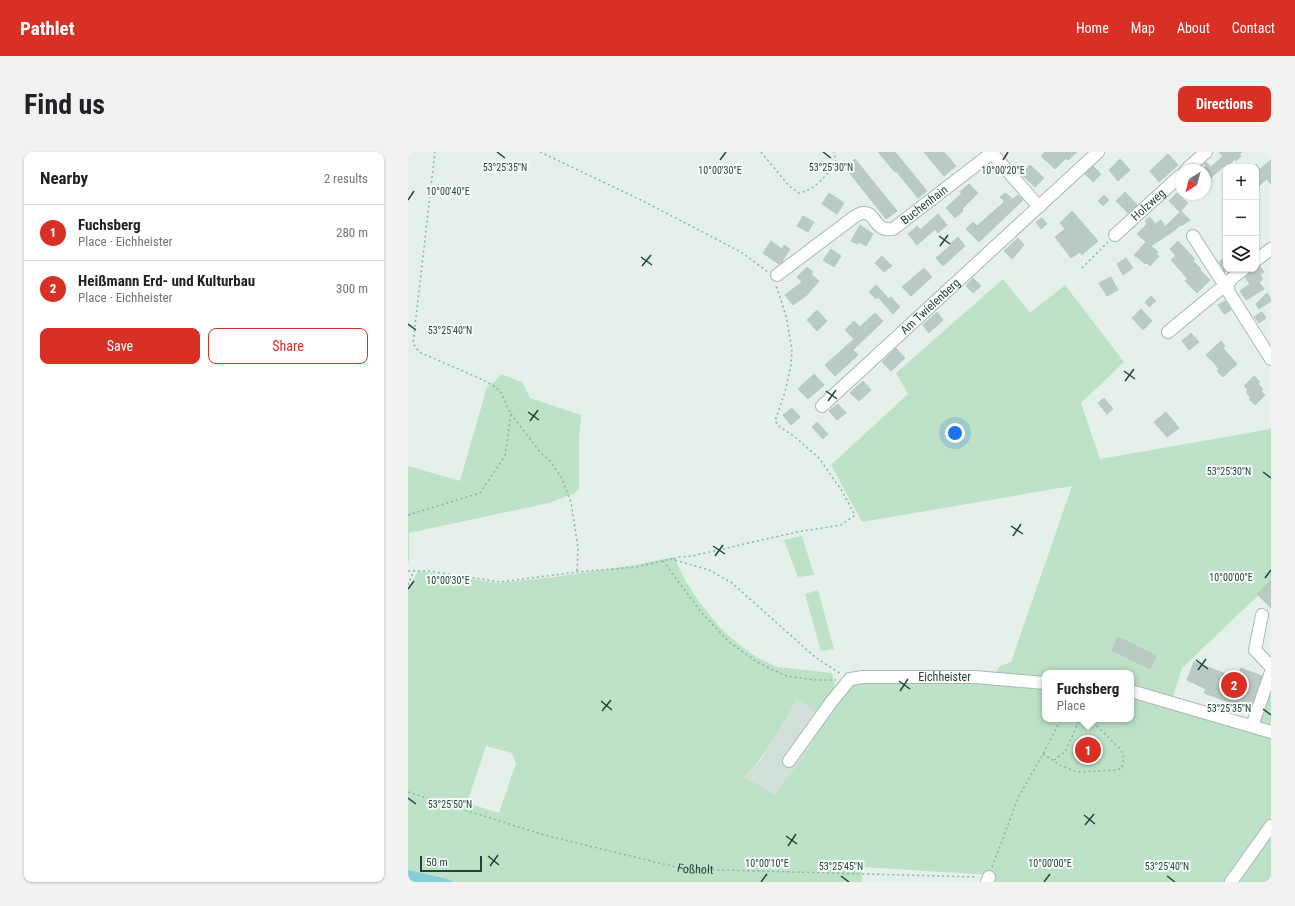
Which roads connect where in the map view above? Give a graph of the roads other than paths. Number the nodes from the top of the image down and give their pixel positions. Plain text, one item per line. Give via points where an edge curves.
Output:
1 (993, 152) edge
2 (1098, 152) edge
3 (1206, 152) edge
4 (1193, 164) edge
5 (1175, 180) edge
6 (1039, 207) junction
7 (1115, 235) road end
8 (1193, 236) dead end
9 (1271, 249) edge
10 (1259, 258) edge
11 (1240, 272) edge
12 (775, 276) road end
13 (1228, 286) junction
14 (1168, 332) dead end
15 (1271, 359) edge
16 (822, 406) dead end
17 (1262, 615) dead end
18 (1271, 667) edge
19 (1271, 672) edge
20 (1042, 683) edge
21 (1134, 692) edge
22 (1252, 726) junction
23 (1271, 732) edge
24 (789, 761) dead end
25 (1269, 833) edge
26 (1231, 882) edge

1 - 6 street
1 - 12 street, Buchenhain via 893,229 886,230 880,227 870,215 863,213
2 - 6 street, Am Twielenberg
3 - 4 street
5 - 7 street, Holzweg
6 - 16 street, Am Twielenberg
8 - 13 street
9 - 10 street
11 - 13 street via 1230,280
13 - 14 street via 1219,290
13 - 15 street via 1228,291
17 - 18 street via 1255,650
19 - 22 street
20 - 24 street, Eichheister via 975,677 850,679
21 - 22 street
22 - 23 street
25 - 26 street

